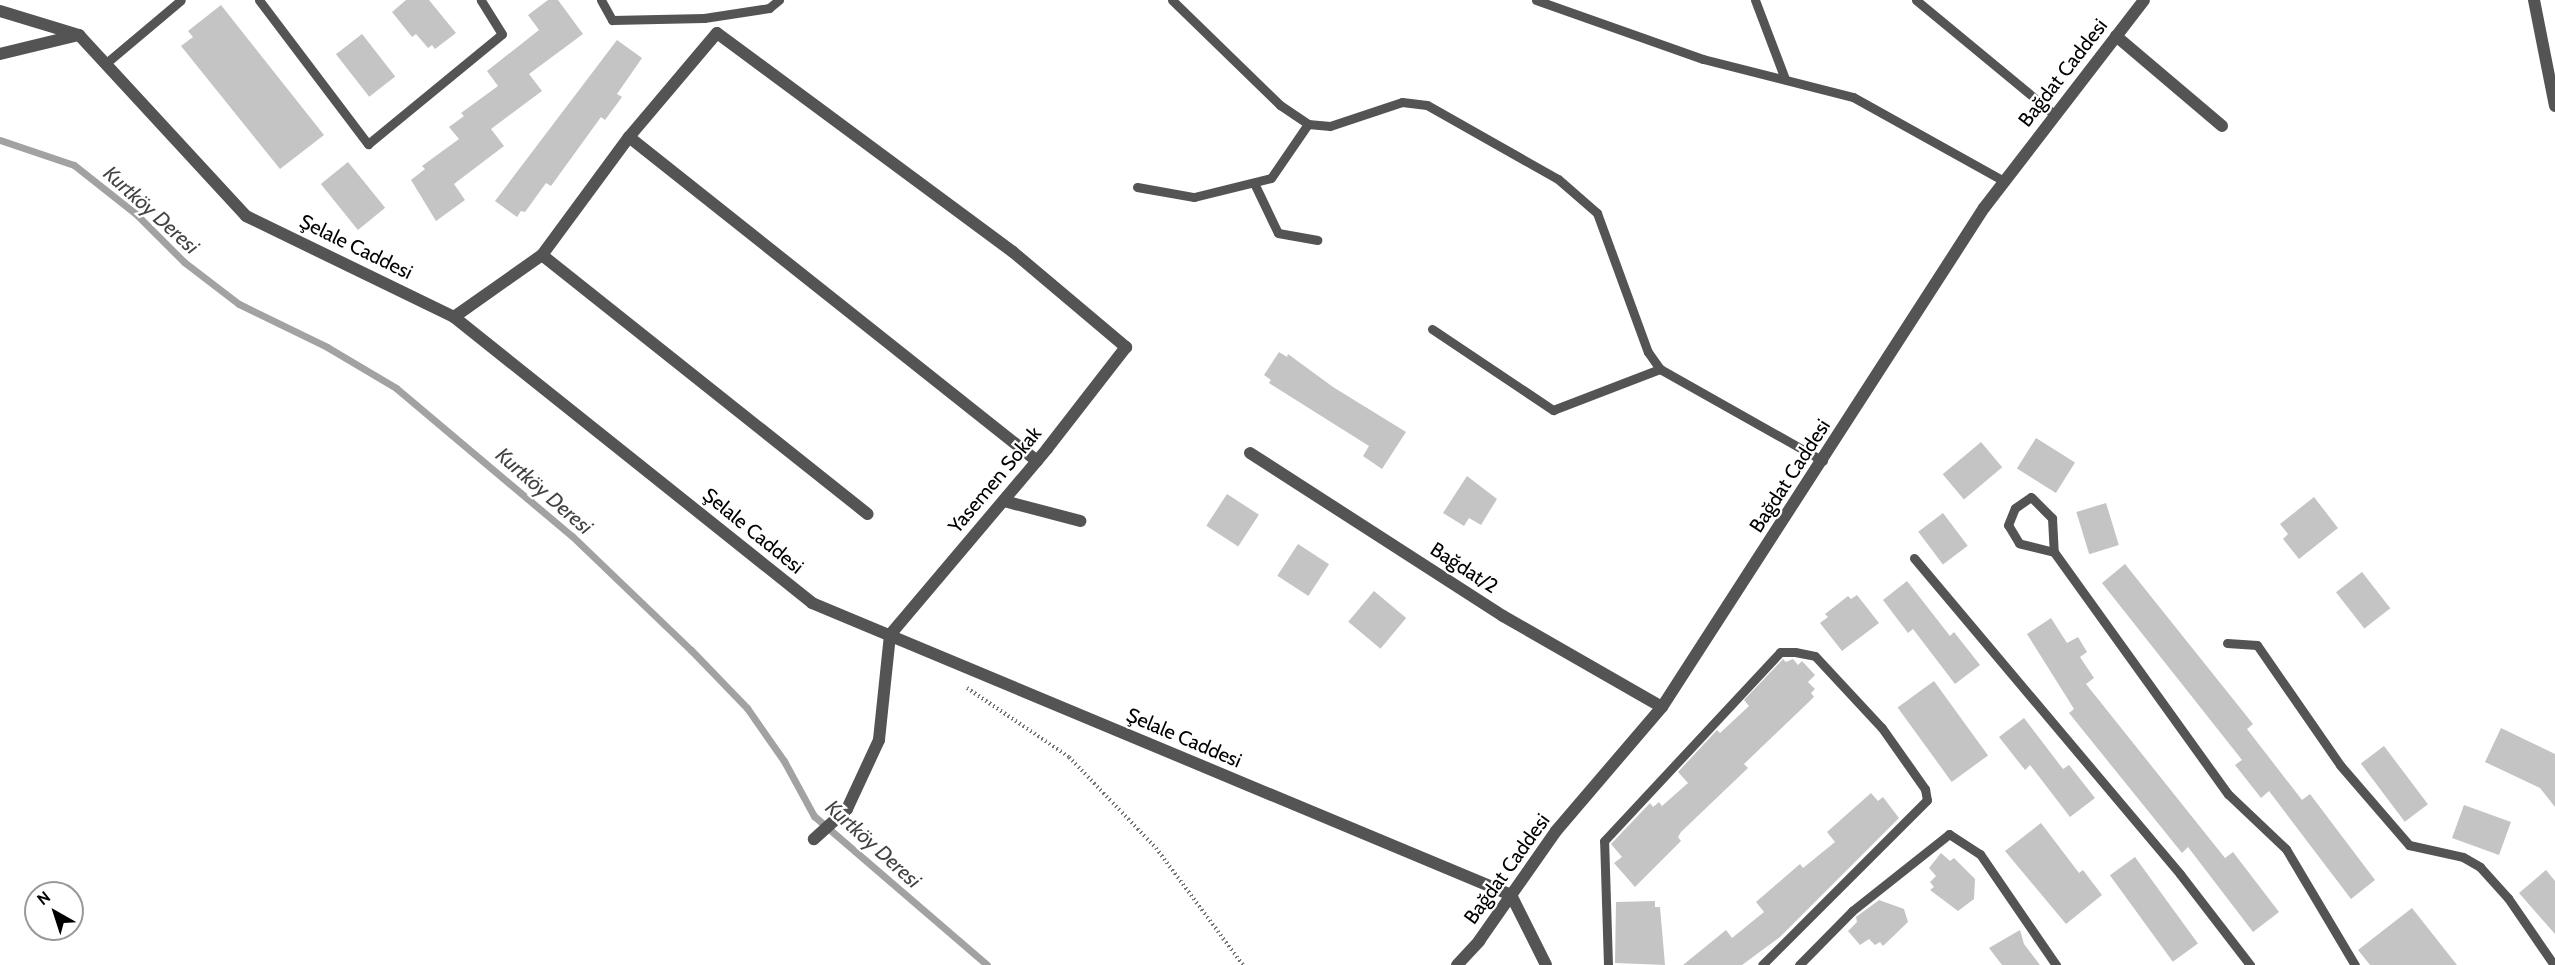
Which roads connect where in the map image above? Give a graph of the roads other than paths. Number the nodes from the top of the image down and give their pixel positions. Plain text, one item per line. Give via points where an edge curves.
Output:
1 (181, 0) edge
2 (259, 0) edge
3 (481, 0) edge
4 (601, 0) edge
5 (779, 0) edge
6 (1172, 0) edge
7 (1536, 0) edge
8 (1755, 0) edge
9 (1916, 0) edge
10 (2144, 0) edge
11 (2534, 0) edge
12 (0, 11) edge
13 (79, 35) junction
14 (2116, 36) junction
15 (0, 54) edge
16 (105, 64) junction
17 (1785, 79) junction
18 (2555, 106) edge
19 (2055, 115) junction
20 (1308, 124) junction
21 (2222, 126) dead end
22 (629, 136) junction
23 (2004, 181) junction
24 (1254, 183) junction
25 (1137, 187) dead end
26 (1317, 240) dead end
27 (542, 255) junction
28 (454, 316) junction
29 (1432, 329) dead end
30 (1660, 369) junction
31 (1250, 453) dead end
32 (1037, 461) junction
33 (1822, 461) junction
34 (1004, 501) junction
35 (868, 514) dead end
36 (1080, 520) dead end
37 (2054, 552) junction
38 (1914, 558) dead end
39 (890, 635) junction
40 (2227, 643) dead end
41 (1662, 707) junction
42 (814, 839) dead end
43 (1511, 895) junction
44 (1457, 965) edge
45 (1546, 965) edge
46 (1608, 965) edge
47 (1762, 965) edge
48 (1799, 965) edge
49 (2056, 965) edge
50 (2250, 965) edge
51 (2355, 965) edge
52 (2554, 965) edge

1 - 16 lane
2 - 3 lane via 368,144 502,34
4 - 5 lane via 612,20 704,18 769,8
6 - 20 lane via 1280,105
7 - 17 lane via 1703,59
8 - 17 lane
9 - 19 lane
10 - 14 street, Bağdat Caddesi
11 - 18 street
12 - 13 street
13 - 15 street
13 - 16 street, Şelale Caddesi
14 - 19 street, Bağdat Caddesi
14 - 21 street
16 - 28 street, Şelale Caddesi via 246,216
17 - 23 lane via 1852,97
19 - 23 street, Bağdat Caddesi
20 - 24 lane via 1271,178
20 - 30 lane via 1330,126 1402,102 1427,105 1558,179 1597,213 1648,352
22 - 27 street
22 - 32 street
22 - 32 street, Yasemen Sokak via 717,33 1013,252 1126,347
23 - 33 street, Bağdat Caddesi
24 - 25 lane via 1194,198
24 - 26 lane via 1278,233
27 - 28 street
27 - 35 street
28 - 39 street, Şelale Caddesi via 812,603
29 - 30 lane via 1553,410
30 - 33 lane
31 - 41 street, Bağdat/2 via 1503,616
32 - 34 street, Yasemen Sokak
33 - 41 street, Bağdat Caddesi
34 - 36 street
34 - 39 street, Yasemen Sokak
37 - 37 lane via 2019,543 2008,525 2015,508 2031,497 2052,518
37 - 51 lane via 2228,794 2286,849
38 - 50 lane via 2180,874
39 - 42 street via 879,740 847,809
39 - 43 street, Şelale Caddesi
40 - 52 lane via 2257,645 2340,765 2409,845 2463,857 2480,867 2508,898
41 - 43 street, Bağdat Caddesi via 1556,831
43 - 44 street, Bağdat Caddesi
43 - 45 street
46 - 47 lane via 1604,841 1780,651 1795,652 1815,656 1882,728 1925,789 1927,800
48 - 49 lane via 1852,911 1949,834 1980,854

